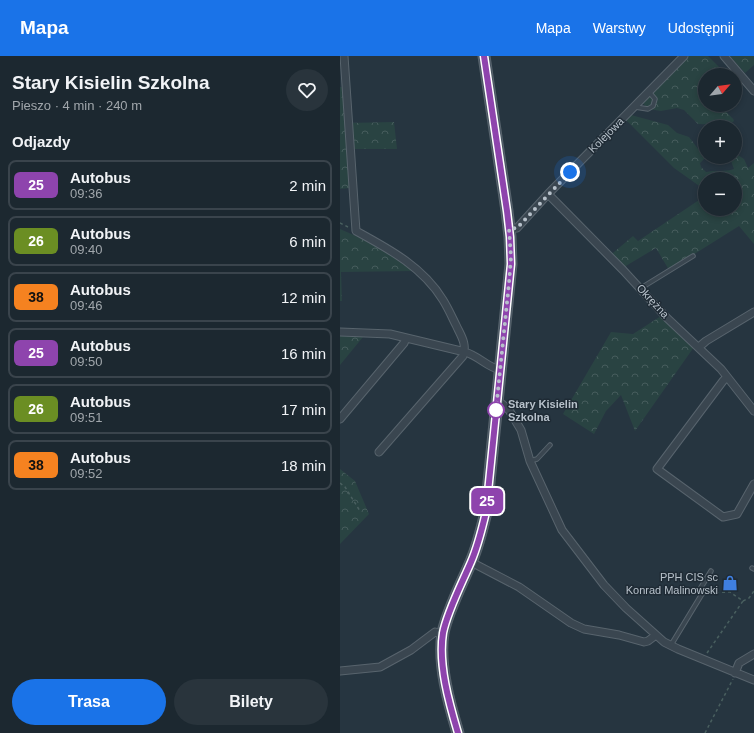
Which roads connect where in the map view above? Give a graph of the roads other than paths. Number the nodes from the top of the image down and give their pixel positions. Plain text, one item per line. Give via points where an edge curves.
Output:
1 (344, 56) edge
2 (484, 56) edge
3 (684, 56) edge
4 (724, 56) edge
5 (754, 91) edge
6 (649, 92) junction
7 (634, 107) junction
8 (548, 194) junction
9 (509, 229) junction
10 (693, 256) dead end
11 (641, 288) junction
12 (754, 312) edge
13 (340, 332) edge
14 (406, 338) junction
15 (699, 347) junction
16 (465, 352) junction
17 (501, 370) junction
18 (727, 377) junction
19 (497, 403) junction
20 (754, 411) edge
21 (340, 419) edge
22 (550, 445) dead end
23 (379, 452) dead end
24 (530, 461) junction
25 (754, 484) edge
26 (471, 562) junction
27 (711, 571) dead end
28 (443, 634) junction
29 (656, 635) junction
30 (671, 646) junction
31 (754, 654) edge
32 (340, 671) edge
33 (735, 673) junction
34 (754, 680) edge
35 (458, 733) edge

1 - 16 street via 356,231 400,256 434,287 444,301 465,345
2 - 9 street
3 - 6 street, Kolejowa
4 - 5 street
6 - 7 street, Kolejowa
6 - 7 lane via 656,100 653,106 648,109
7 - 8 street, Kolejowa
8 - 9 street, Kolejowa via 517,228
8 - 11 street, Okrężna
9 - 17 street via 510,269
10 - 11 lane
11 - 15 street, Okrężna via 667,318
12 - 15 street
13 - 14 street via 385,334
14 - 16 street
14 - 21 street
15 - 18 street, Okrężna
16 - 17 street via 492,368
16 - 23 street
17 - 19 street
18 - 20 street, Okrężna
18 - 25 street via 657,469 723,517 737,514
19 - 24 street via 509,410 517,423
19 - 26 street via 486,512
22 - 24 lane via 537,459
24 - 29 street via 562,530 604,585
26 - 28 street
26 - 29 street via 519,587 561,617 584,629 644,642
27 - 30 lane via 700,589 702,594
28 - 32 street via 435,632 411,650 380,667
28 - 35 street via 444,672
29 - 30 street
30 - 33 street
31 - 33 street via 739,663
33 - 34 street

